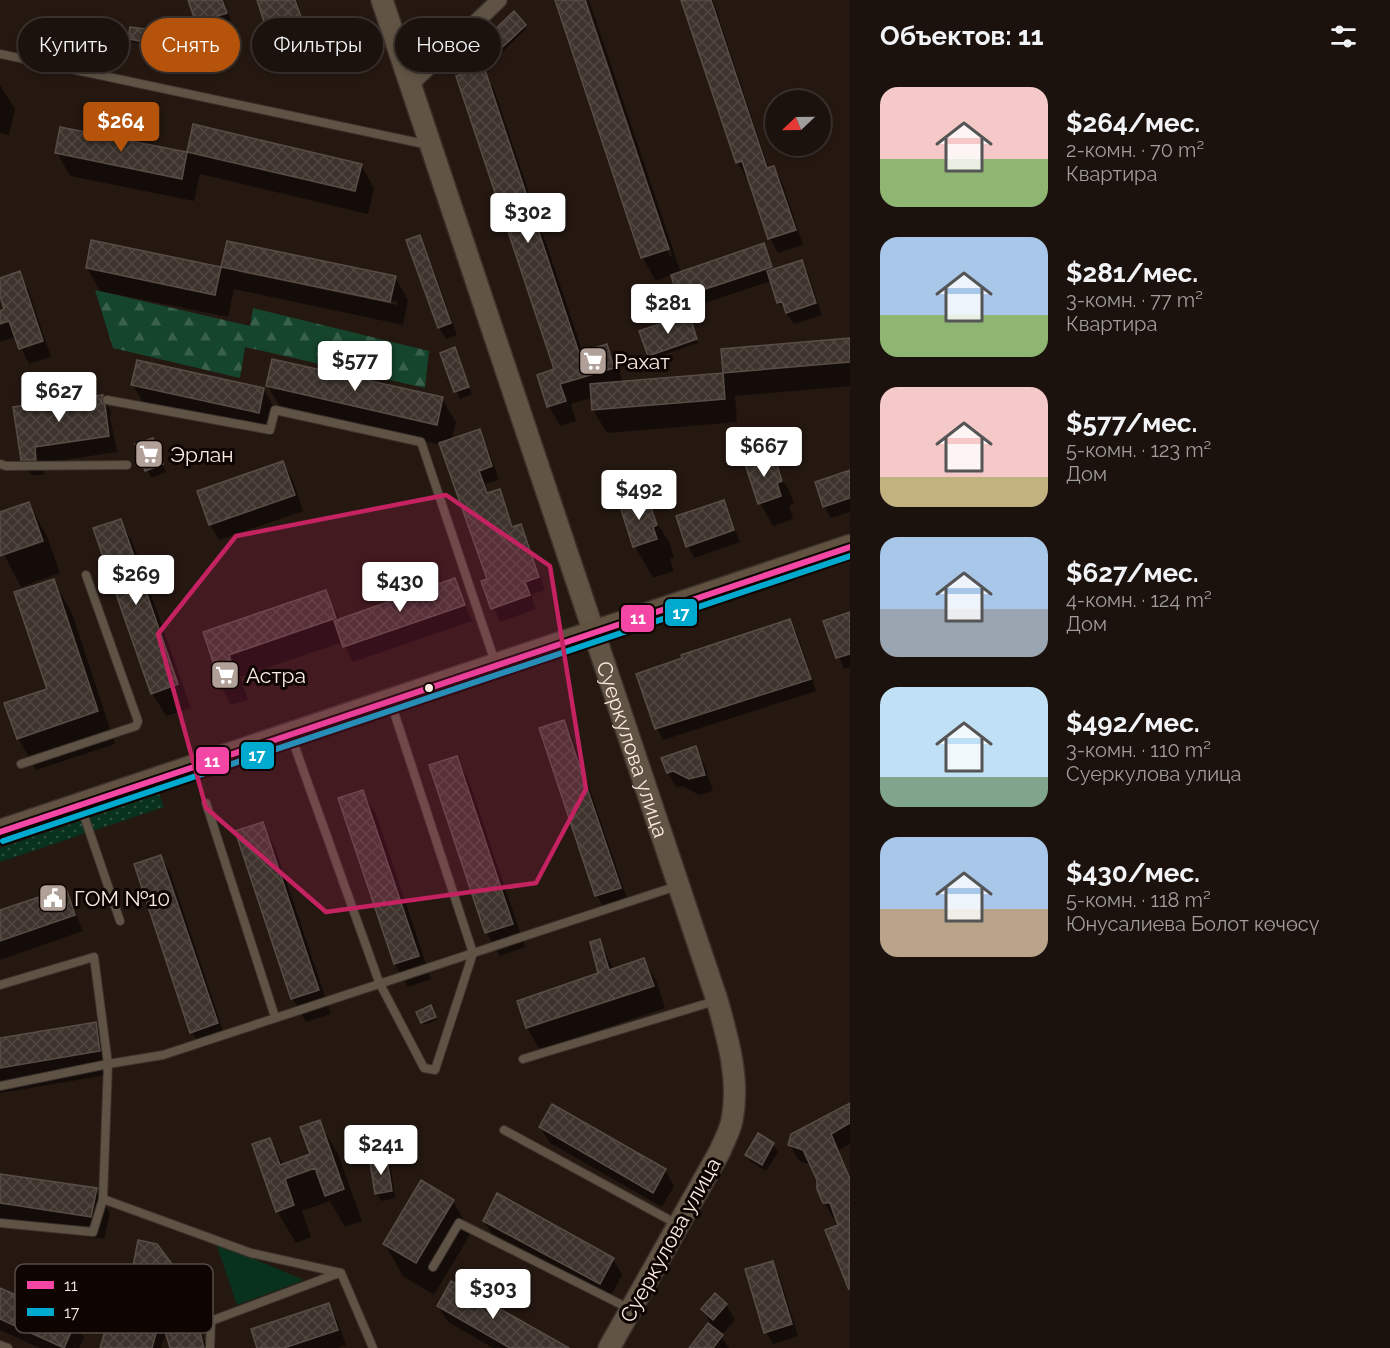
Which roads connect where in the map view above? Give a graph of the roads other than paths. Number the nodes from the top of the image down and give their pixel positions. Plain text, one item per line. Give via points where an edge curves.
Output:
1 (382, 0) edge
2 (499, 0) edge
3 (0, 54) edge
4 (410, 85) junction
5 (430, 145) junction
6 (107, 400) dead end
7 (0, 464) edge
8 (127, 465) dead end
9 (850, 547) edge
10 (86, 574) dead end
11 (592, 634) junction
12 (496, 666) junction
13 (391, 701) junction
14 (290, 735) junction
15 (21, 764) dead end
16 (206, 802) dead end
17 (81, 806) junction
18 (0, 832) edge
19 (678, 886) junction
20 (120, 921) dead end
21 (473, 952) junction
22 (379, 982) junction
23 (0, 985) edge
24 (717, 1000) junction
25 (275, 1017) junction
26 (522, 1059) dead end
27 (108, 1064) junction
28 (0, 1086) edge
29 (504, 1130) dead end
30 (103, 1199) junction
31 (0, 1223) edge
32 (678, 1225) junction
33 (433, 1267) dead end
34 (340, 1273) junction
35 (632, 1310) junction
36 (213, 1320) edge
37 (211, 1333) edge
38 (0, 1345) edge
39 (373, 1346) edge
40 (8, 1348) edge
41 (210, 1348) edge
42 (381, 1348) edge
43 (609, 1348) edge

1 - 4 main road, Суеркулова улица
2 - 4 street
3 - 5 lane
4 - 5 main road, Суеркулова улица
5 - 11 main road, Суеркулова улица
6 - 12 lane via 270,430 275,410 421,442
7 - 8 lane
9 - 11 main road
10 - 15 lane via 138,722 136,726
11 - 12 main road
11 - 19 main road, Суеркулова улица
12 - 13 main road
13 - 14 main road
13 - 21 lane
14 - 17 main road
14 - 22 lane
16 - 25 lane
17 - 18 main road
17 - 20 lane
19 - 21 lane
19 - 24 main road, Суеркулова улица
21 - 22 lane
21 - 22 lane via 435,1070 424,1068
22 - 25 lane
23 - 27 lane via 94,957
24 - 26 lane
24 - 32 main road, Суеркулова улица via 731,1052 732,1121 720,1151
25 - 27 lane via 163,1055
27 - 28 lane
27 - 30 lane
29 - 32 lane
30 - 31 lane via 93,1232
30 - 34 lane via 251,1253
32 - 35 main road, Суеркулова улица
33 - 35 lane via 459,1223
34 - 36 lane
34 - 39 lane
35 - 43 main road, Суеркулова улица
37 - 41 lane
38 - 40 lane
39 - 42 lane

